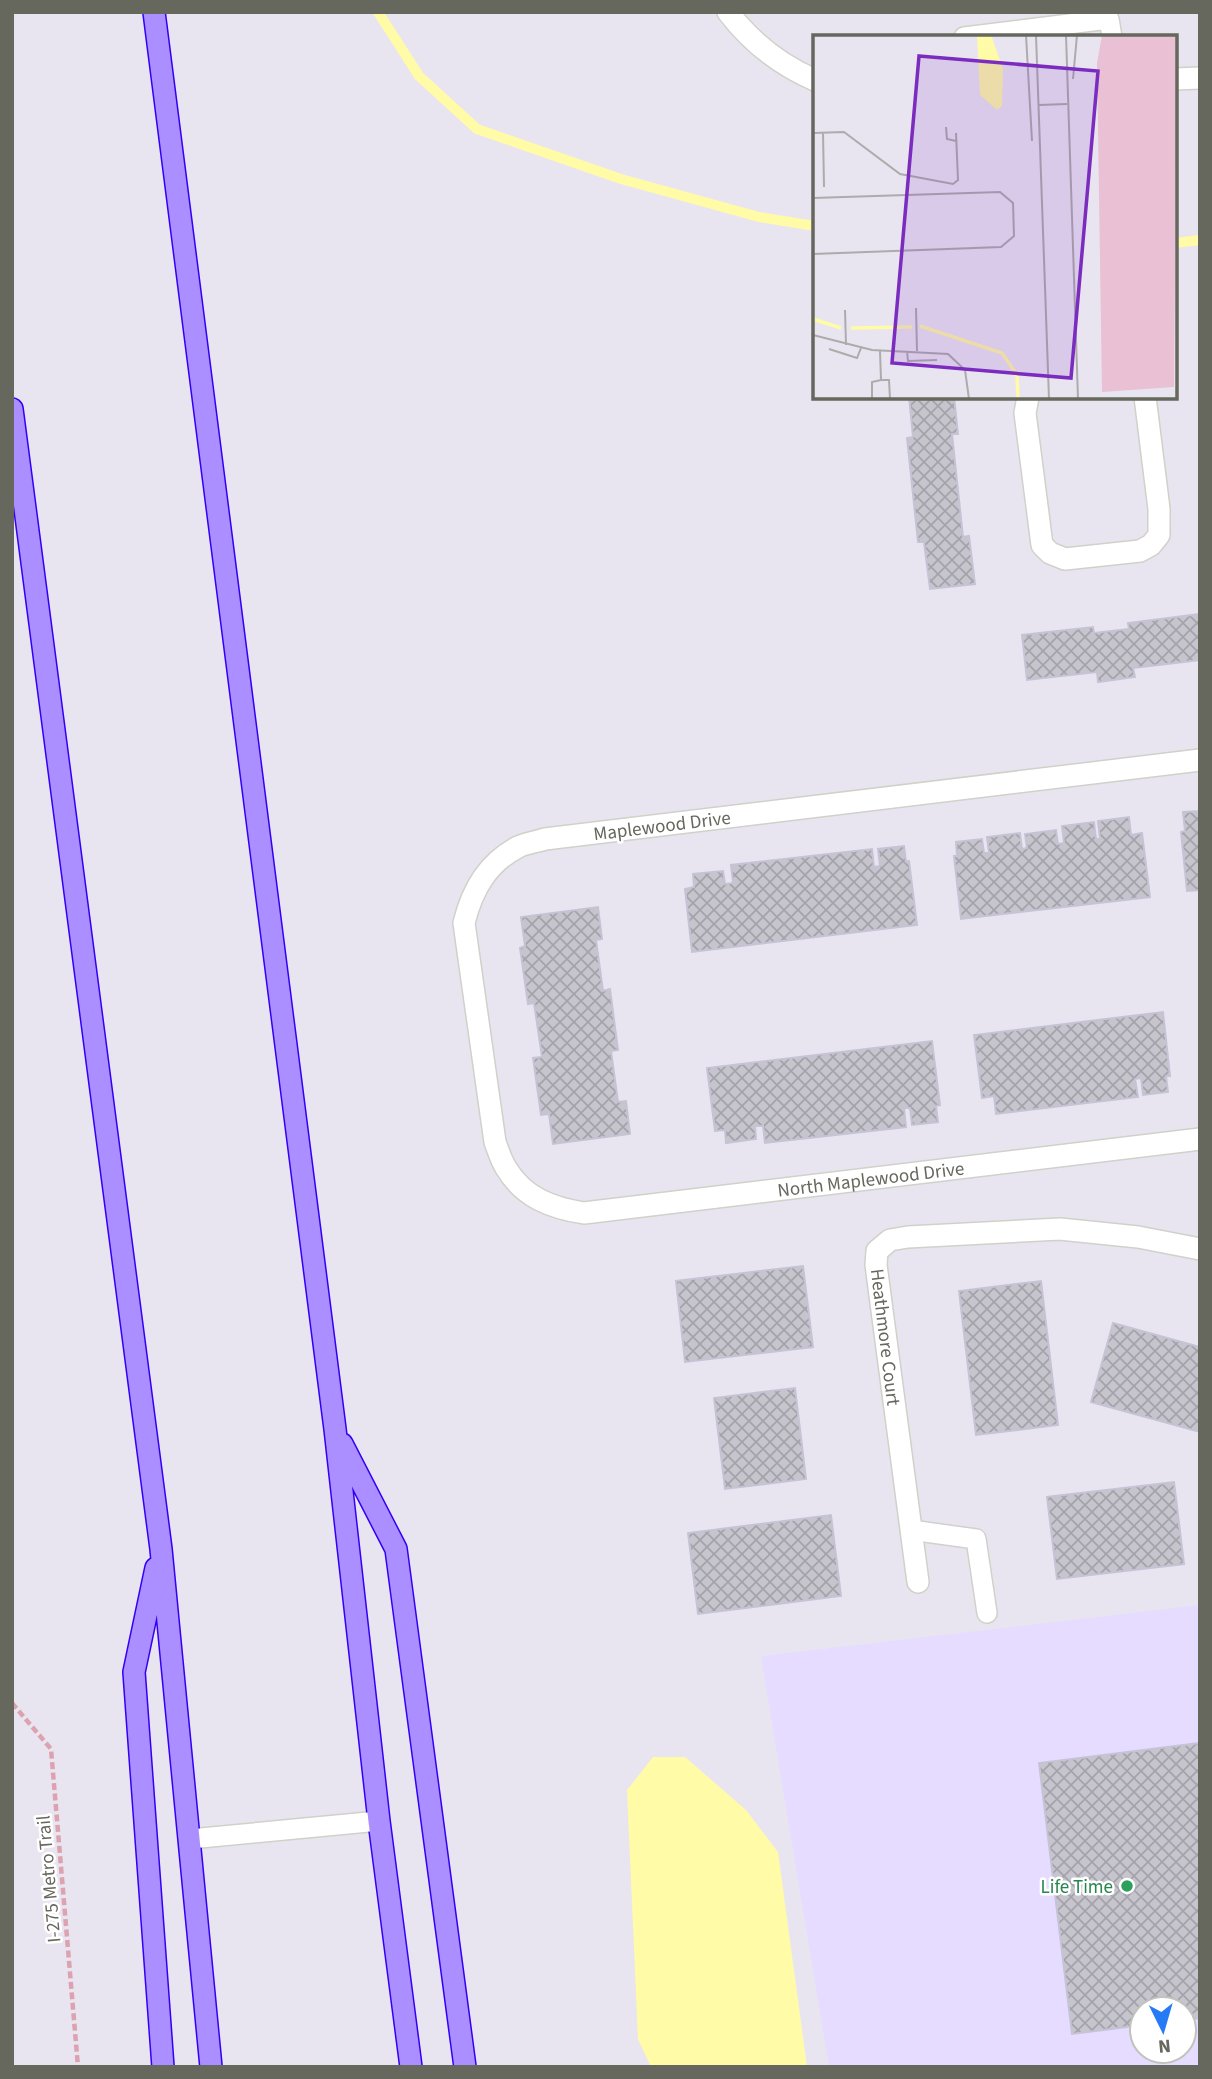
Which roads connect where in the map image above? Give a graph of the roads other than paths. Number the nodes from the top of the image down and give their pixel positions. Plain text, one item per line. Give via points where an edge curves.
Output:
1 (154, 12) edge
2 (728, 12) edge
3 (980, 35) edge
4 (1112, 35) edge
5 (1200, 78) edge
6 (813, 79) edge
7 (1177, 79) edge
8 (1028, 399) edge
9 (1145, 399) edge
10 (12, 408) edge
11 (1200, 760) edge
12 (1200, 1139) edge
13 (542, 1202) joint
14 (1200, 1249) edge
15 (335, 1429) junction
16 (911, 1531) junction
17 (161, 1549) junction
18 (918, 1583) dead end
19 (987, 1613) dead end
20 (379, 1821) junction
21 (190, 1839) junction
22 (163, 2067) edge
23 (211, 2067) edge
24 (411, 2067) edge
25 (465, 2067) edge

1 - 15 highway
2 - 6 street via 742,31 778,61
3 - 4 lane via 1109,19
5 - 7 street
8 - 9 street via 1025,413 1042,545 1050,554 1065,559 1140,551 1159,535
10 - 17 highway
11 - 13 street, Maplewood Drive via 545,839 519,847 497,861 479,883 464,923 495,1142 506,1168
12 - 13 street, North Maplewood Drive via 584,1213
14 - 16 street, Heathmore Court via 1060,1229 908,1237 890,1240 877,1251
15 - 20 highway
15 - 25 highway via 396,1549
16 - 18 street, Heathmore Court
16 - 19 lane via 976,1539
17 - 21 highway
17 - 22 highway via 134,1672
20 - 21 lane
20 - 24 highway
21 - 23 highway

